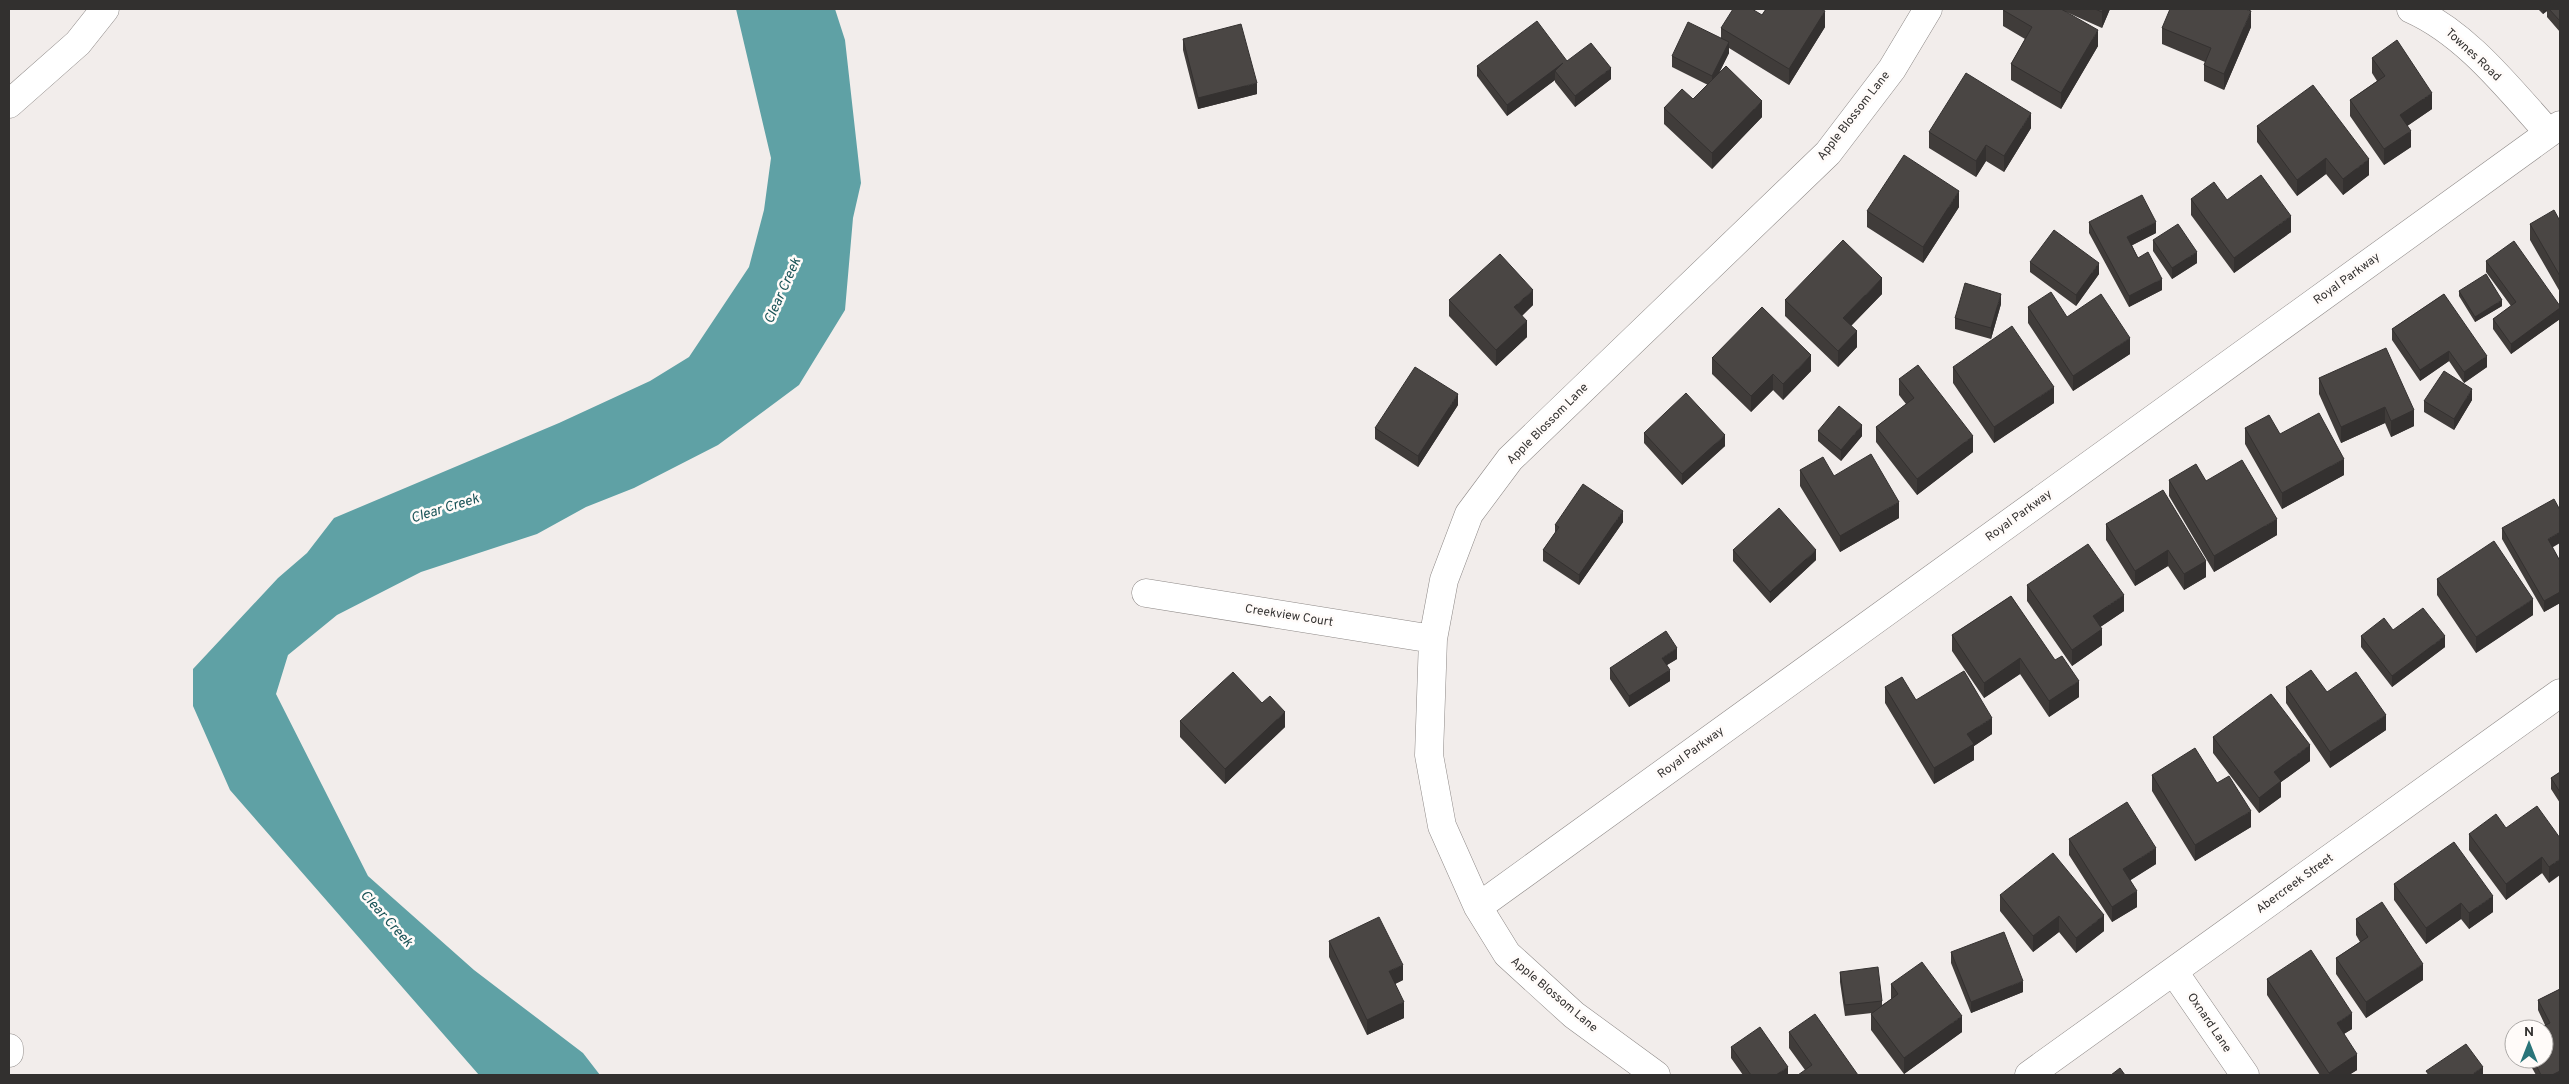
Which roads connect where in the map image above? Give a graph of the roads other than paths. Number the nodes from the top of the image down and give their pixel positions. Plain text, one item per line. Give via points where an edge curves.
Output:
1 (105, 9) edge
2 (1928, 9) edge
3 (2410, 9) edge
4 (9, 104) edge
5 (2554, 129) edge
6 (1146, 593) dead end
7 (1433, 639) junction
8 (2560, 693) edge
9 (1478, 907) junction
10 (2174, 972) junction
11 (9, 1048) edge
12 (9, 1053) edge
13 (1656, 1075) edge
14 (2029, 1075) edge
15 (2245, 1075) edge

1 - 4 street via 78,44
2 - 7 street, Apple Blossom Lane via 1892,69 1828,153 1510,459 1469,514 1444,580
3 - 5 street, Townes Road via 2432,18
5 - 9 street, Royal Parkway
6 - 7 street, Creekview Court
7 - 9 street, Apple Blossom Lane via 1429,755 1442,826
8 - 10 street, Abercreek Street
9 - 13 street, Apple Blossom Lane via 1506,954 1574,1015
10 - 14 street, Abercreek Street
10 - 15 street, Oxnard Lane
11 - 12 street

